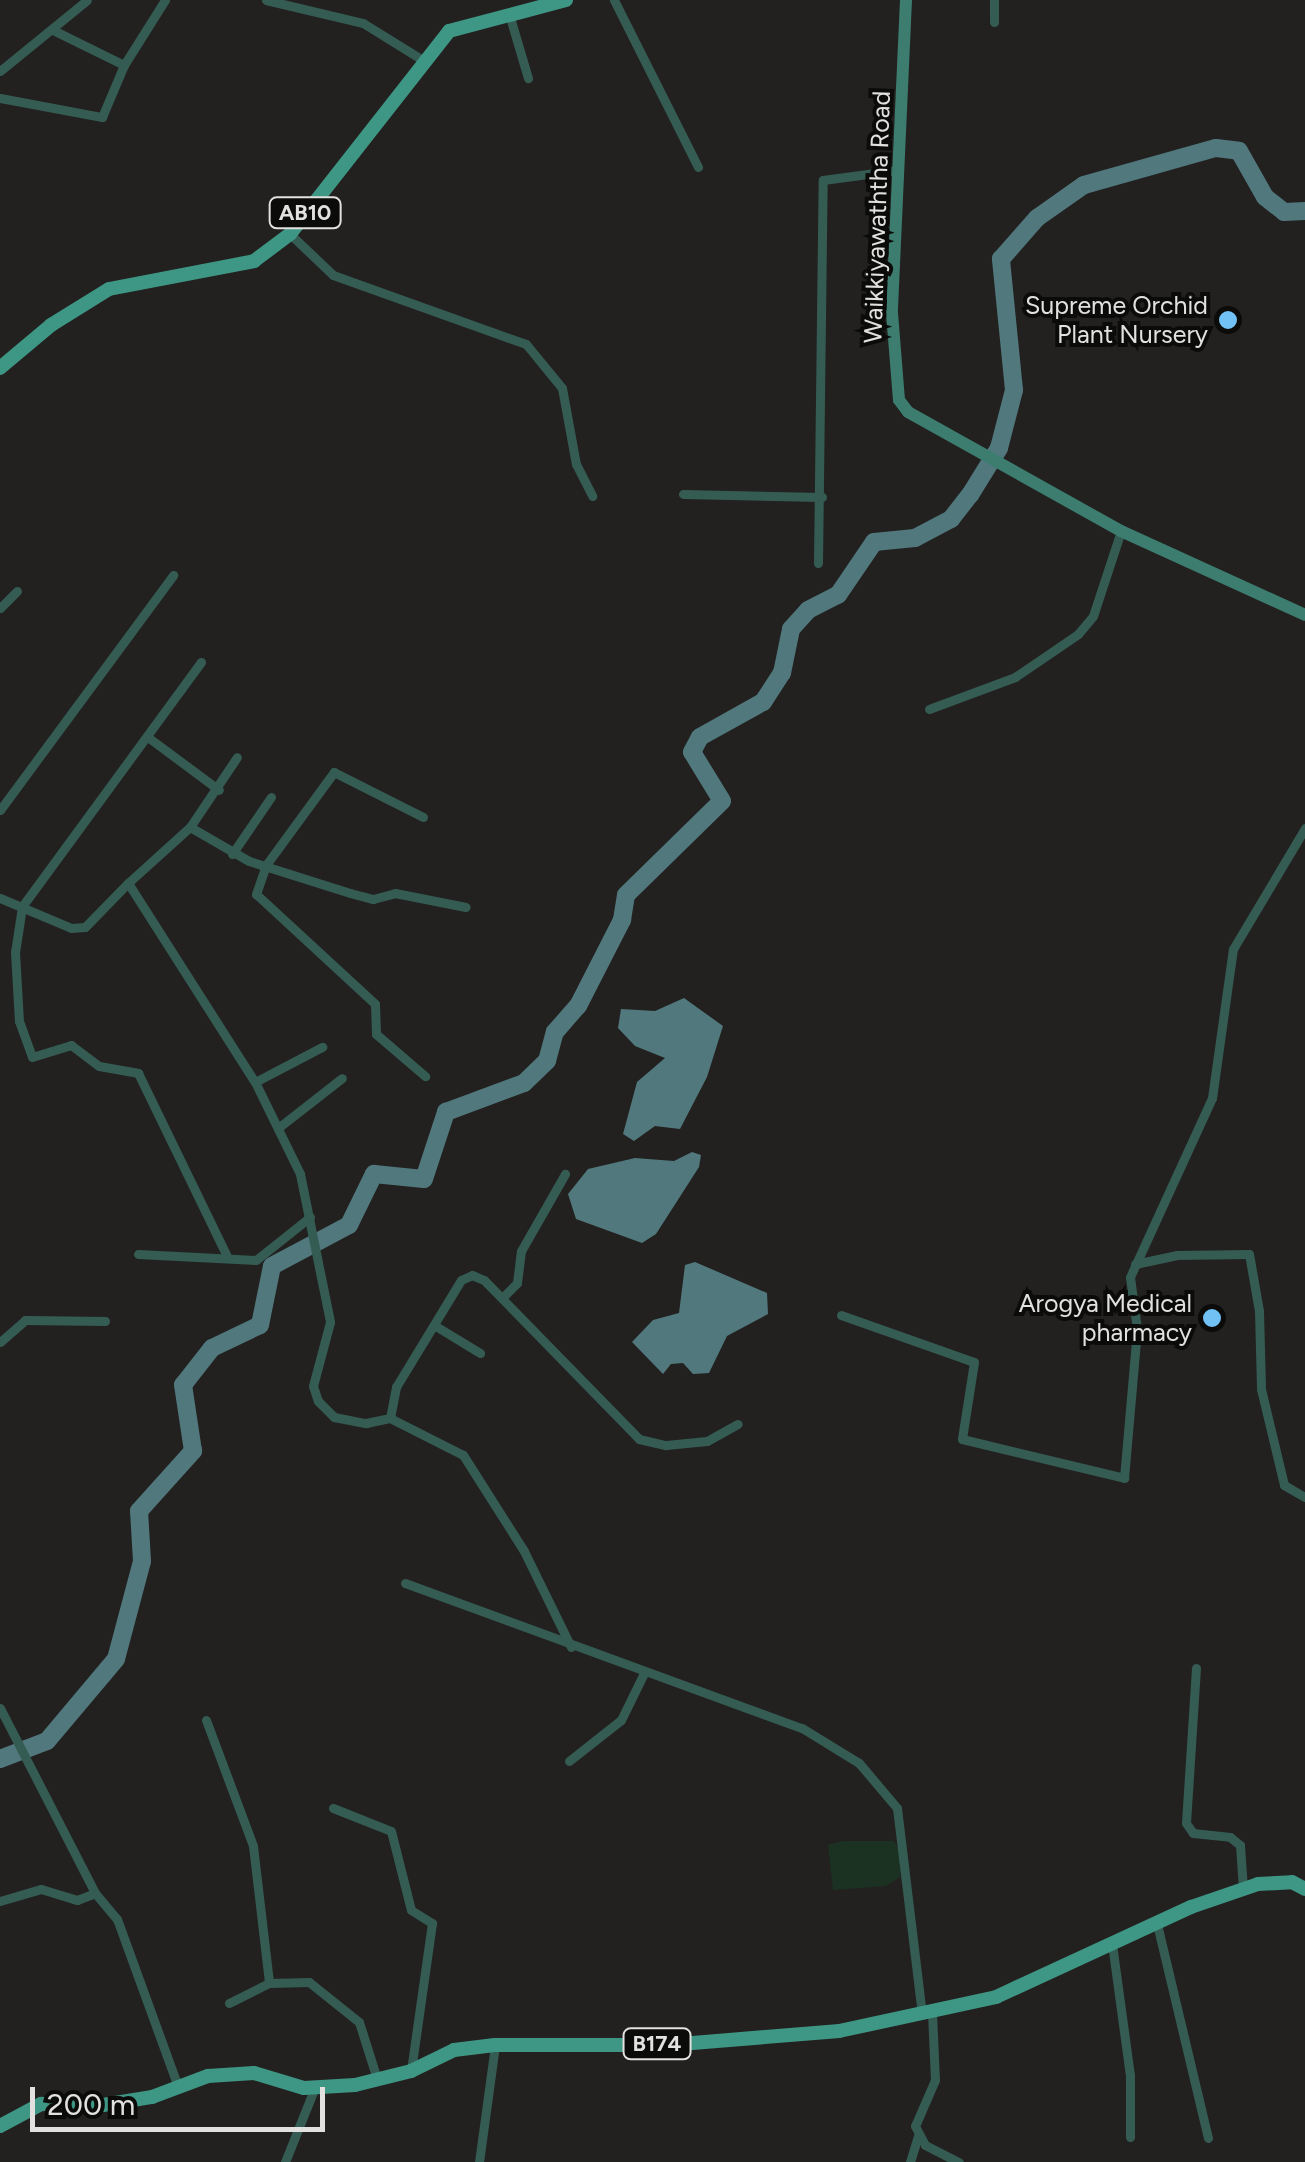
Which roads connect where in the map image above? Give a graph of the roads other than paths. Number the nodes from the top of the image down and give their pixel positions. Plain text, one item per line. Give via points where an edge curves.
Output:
1 (87, 0) edge
2 (165, 0) edge
3 (266, 0) edge
4 (566, 0) edge
5 (614, 0) edge
6 (906, 0) edge
7 (994, 0) edge
8 (508, 14) junction
9 (994, 22) dead end
10 (54, 30) junction
11 (422, 59) junction
12 (124, 65) junction
13 (0, 71) edge
14 (528, 78) dead end
15 (0, 98) edge
16 (698, 168) dead end
17 (897, 170) junction
18 (290, 234) junction
19 (0, 368) edge
20 (683, 494) dead end
21 (592, 496) dead end
22 (822, 496) junction
23 (1121, 532) junction
24 (818, 563) dead end
25 (173, 575) dead end
26 (18, 591) dead end
27 (0, 608) edge
28 (1305, 615) edge
29 (202, 662) dead end
30 (930, 709) dead end
31 (150, 738) junction
32 (237, 757) dead end
33 (219, 790) junction
34 (271, 797) dead end
35 (0, 810) edge
36 (422, 817) dead end
37 (190, 827) junction
38 (1305, 828) edge
39 (232, 854) junction
40 (266, 865) junction
41 (128, 883) junction
42 (0, 898) edge
43 (466, 907) dead end
44 (22, 908) junction
45 (322, 1048) dead end
46 (426, 1076) dead end
47 (342, 1078) dead end
48 (255, 1082) junction
49 (278, 1128) junction
50 (565, 1174) dead end
51 (310, 1218) junction
52 (138, 1254) dead end
53 (227, 1256) junction
54 (1134, 1264) junction
55 (502, 1298) junction
56 (841, 1316) dead end
57 (105, 1321) dead end
58 (434, 1326) junction
59 (0, 1342) edge
60 (480, 1354) dead end
61 (390, 1418) junction
62 (738, 1424) dead end
63 (1305, 1498) edge
64 (404, 1582) dead end
65 (572, 1647) junction
66 (1196, 1668) dead end
67 (644, 1672) junction
68 (0, 1708) edge
69 (206, 1720) dead end
70 (569, 1761) dead end
71 (333, 1808) dead end
72 (1305, 1888) edge
73 (1242, 1889) junction
74 (95, 1893) junction
75 (0, 1901) edge
76 (1158, 1924) junction
77 (1112, 1944) junction
78 (268, 1982) junction
79 (229, 2003) dead end
80 (927, 2013) junction
81 (495, 2044) junction
82 (411, 2070) junction
83 (376, 2080) junction
84 (178, 2087) junction
85 (315, 2087) junction
86 (0, 2126) edge
87 (918, 2136) junction
88 (1130, 2137) dead end
89 (1208, 2138) dead end
90 (285, 2162) edge
91 (479, 2162) edge
92 (910, 2162) edge
93 (959, 2162) edge

1 - 10 street
2 - 12 street
3 - 11 street via 363,24
4 - 8 main road, AB10
5 - 16 street
6 - 17 street, Waikkiyawaththa Road
7 - 9 street
8 - 11 main road, AB10 via 449,31
8 - 14 street
10 - 12 street
10 - 13 street
11 - 18 main road, AB10
12 - 15 street via 102,117
17 - 22 street via 823,180
17 - 23 street, Waikkiyawaththa Road via 892,313 899,400 908,412
18 - 19 main road, AB10 via 240,266 109,289
18 - 21 street via 334,275 526,344 562,388 576,464
20 - 22 street
22 - 24 street
23 - 28 street
23 - 30 street via 1093,616 1078,634 1015,677
25 - 35 street
26 - 27 street
29 - 31 street
31 - 33 street
31 - 44 street
32 - 33 street
33 - 37 street
34 - 39 street
36 - 40 street via 334,772
37 - 39 street
37 - 41 street
38 - 54 street via 1233,949 1212,1098
39 - 40 street
40 - 43 street via 373,898 396,893
40 - 46 street via 259,900 375,1004 376,1034
41 - 44 street via 85,927
41 - 48 street
42 - 44 street
44 - 53 street via 15,952 18,1004 32,1057 70,1045 99,1066 138,1073
45 - 48 street
47 - 49 street
48 - 49 street
49 - 51 street via 300,1174
50 - 55 street via 521,1251 517,1282
51 - 53 street via 256,1260
51 - 61 street via 330,1322 314,1386 318,1402 334,1417 366,1423
52 - 53 street
54 - 56 street via 1137,1329 1124,1478 962,1439 974,1362
54 - 63 street via 1177,1255 1248,1254 1259,1312 1261,1388 1284,1484
55 - 58 street via 472,1274 460,1280
55 - 62 street via 639,1439 666,1445 707,1441
57 - 59 street via 25,1320
58 - 60 street
58 - 61 street via 396,1387
61 - 65 street via 462,1454 524,1551
64 - 65 street
65 - 67 street
66 - 73 street via 1186,1824 1193,1833 1230,1837 1240,1845
67 - 70 street via 621,1720
67 - 80 street via 802,1728 859,1764 897,1808
68 - 74 street
69 - 78 street via 254,1846
71 - 82 street via 392,1831 411,1910 432,1923
72 - 73 main road, B174 via 1292,1882
73 - 76 main road, B174
74 - 75 street via 77,1900 41,1889
74 - 84 street via 116,1920
76 - 77 main road, B174
76 - 89 street
77 - 80 main road, B174 via 996,1996
77 - 88 street via 1130,2074
78 - 79 street
78 - 83 street via 308,1982 336,1999 359,2022
80 - 81 main road, B174 via 839,2032 668,2045
80 - 87 street via 935,2080 918,2114
81 - 82 main road, B174 via 454,2050
81 - 91 street
82 - 83 main road, B174
83 - 85 main road, B174
84 - 85 main road, B174 via 208,2076 254,2073
84 - 86 main road, B174 via 104,2106 41,2104
85 - 90 street
87 - 92 street
87 - 93 street

